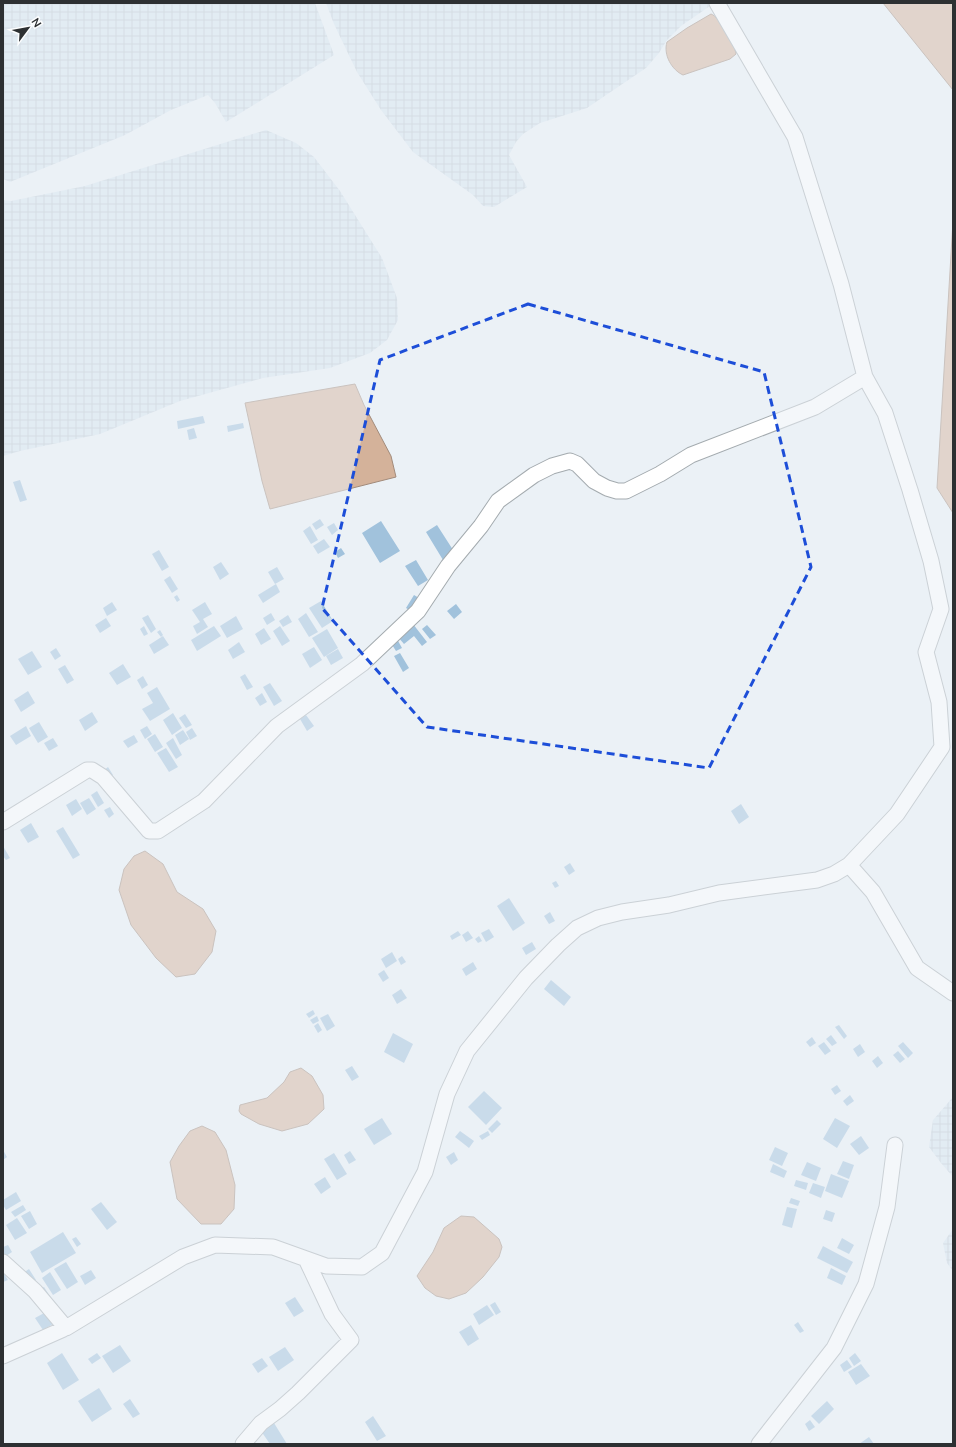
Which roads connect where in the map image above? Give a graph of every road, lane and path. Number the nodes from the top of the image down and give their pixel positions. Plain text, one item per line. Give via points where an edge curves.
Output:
1 (717, 3) edge
2 (865, 377) junction
3 (3, 822) edge
4 (849, 865) junction
5 (953, 993) edge
6 (895, 1145) dead end
7 (306, 1259) junction
8 (3, 1262) edge
9 (66, 1328) junction
10 (3, 1356) edge
11 (243, 1444) edge
12 (759, 1444) edge

1 - 2 street via 795,137 841,284
2 - 3 street via 815,407 691,455 626,491 607,488 594,481 577,464 570,461 534,475 498,501 448,566 418,611 362,664 277,726 204,802 158,831 149,830 103,777 92,770 87,770
2 - 4 street via 885,413 931,561 941,609 926,652 939,702 942,747 897,814
4 - 5 street via 873,892 917,968
4 - 7 street via 816,880 719,893 669,905 622,912 598,918 578,928 526,978 467,1051 447,1094 425,1172 382,1253 362,1267 326,1266
6 - 12 street via 887,1207 866,1284 834,1348
7 - 9 street via 273,1247 215,1245 183,1257
7 - 11 street via 332,1314 352,1340 298,1393 260,1423
8 - 9 street via 35,1291
9 - 10 street

